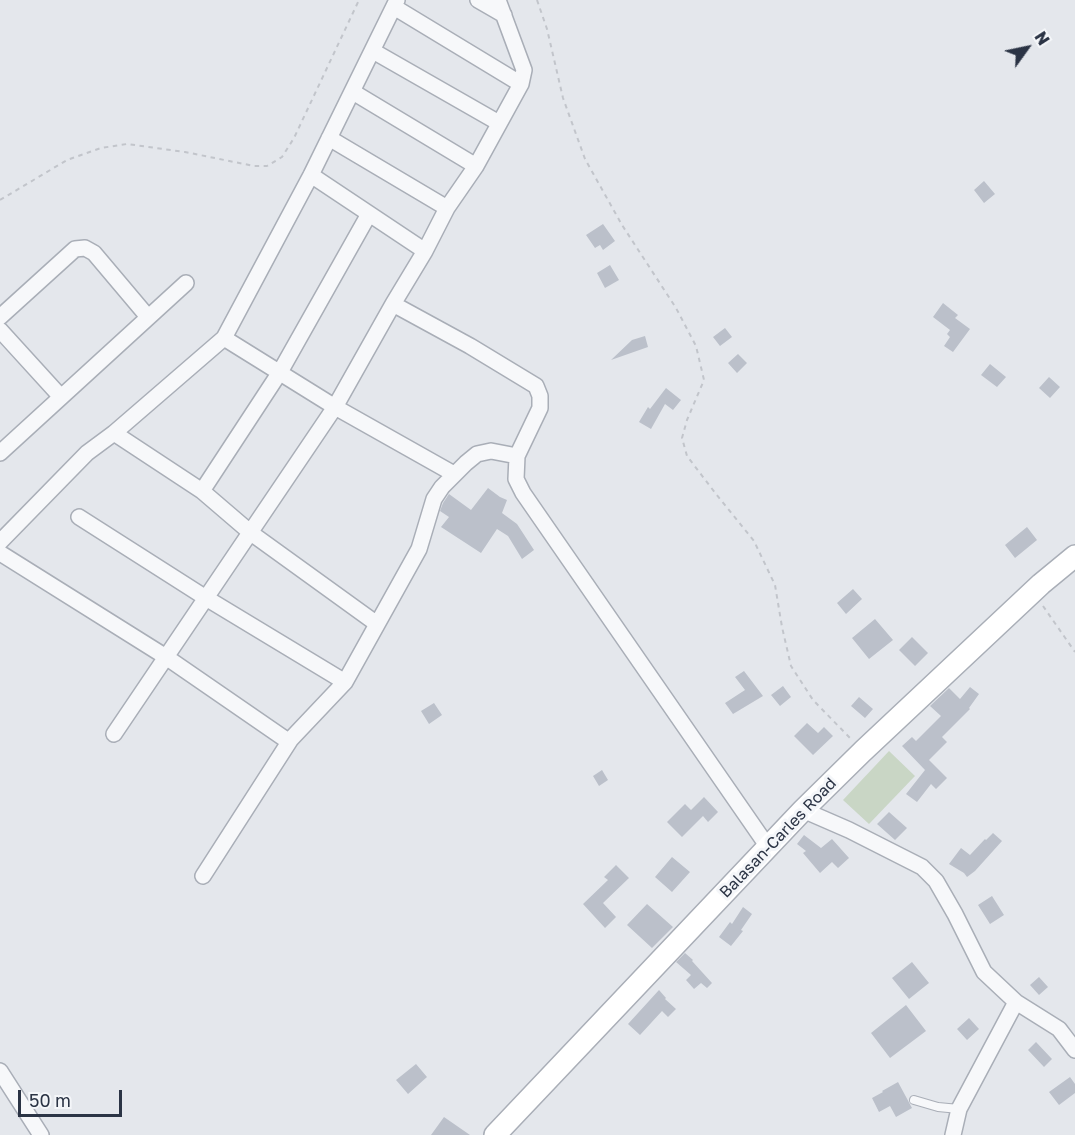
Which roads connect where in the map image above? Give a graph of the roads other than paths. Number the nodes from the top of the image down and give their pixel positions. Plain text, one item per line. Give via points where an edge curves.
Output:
1 (478, 0) edge
2 (498, 0) edge
3 (396, 3) edge
4 (504, 15) junction
5 (373, 51) junction
6 (521, 84) junction
7 (353, 92) junction
8 (499, 123) junction
9 (329, 138) junction
10 (476, 166) junction
11 (311, 175) junction
12 (447, 208) junction
13 (369, 214) junction
14 (425, 251) junction
15 (186, 283) dead end
16 (393, 304) junction
17 (0, 317) edge
18 (148, 317) junction
19 (0, 330) edge
20 (224, 338) junction
21 (280, 372) junction
22 (61, 397) junction
23 (335, 407) junction
24 (114, 433) junction
25 (0, 453) edge
26 (517, 456) junction
27 (454, 474) junction
28 (202, 491) junction
29 (79, 517) dead end
30 (251, 533) junction
31 (0, 542) edge
32 (0, 554) edge
33 (1075, 556) edge
34 (206, 598) junction
35 (377, 624) junction
36 (166, 657) junction
37 (345, 682) junction
38 (114, 734) dead end
39 (291, 739) junction
40 (803, 810) junction
41 (768, 847) junction
42 (203, 876) dead end
43 (1016, 1002) junction
44 (1075, 1050) edge
45 (0, 1071) edge
46 (914, 1100) dead end
47 (959, 1109) junction
48 (41, 1135) edge
49 (495, 1135) edge
50 (953, 1135) edge

1 - 4 street
2 - 4 street
3 - 5 street
3 - 6 street
4 - 6 street via 524,70
5 - 7 street
5 - 8 street
6 - 8 street
7 - 9 street
7 - 10 street
8 - 10 street
9 - 11 street
9 - 12 street
10 - 12 street
11 - 13 street
11 - 20 street
12 - 14 street
13 - 14 street
13 - 21 street
14 - 16 street
15 - 18 street
16 - 23 street
16 - 26 street via 536,386 540,408
17 - 18 street via 75,249 85,248 94,253
18 - 22 street
19 - 22 street
20 - 21 street
20 - 24 street
21 - 23 street
21 - 28 street
22 - 25 street
23 - 27 street
23 - 30 street
24 - 28 street
24 - 31 street via 87,453
26 - 27 street via 491,451 477,454
26 - 41 street via 516,479 523,493
27 - 35 street via 434,499 419,549
28 - 30 street
29 - 34 street
30 - 34 street
30 - 35 street
32 - 36 street
33 - 40 main road, Balasan-Carles Road via 1032,592
34 - 36 street
34 - 37 street
35 - 37 street
36 - 38 street
36 - 39 street via 285,739
37 - 39 street
39 - 42 street
40 - 41 main road, Balasan-Carles Road
40 - 43 street via 922,867 936,881 984,972
41 - 49 main road, Balasan-Carles Road
43 - 44 street via 1059,1029
43 - 47 street
45 - 48 street
46 - 47 lane
47 - 50 street

